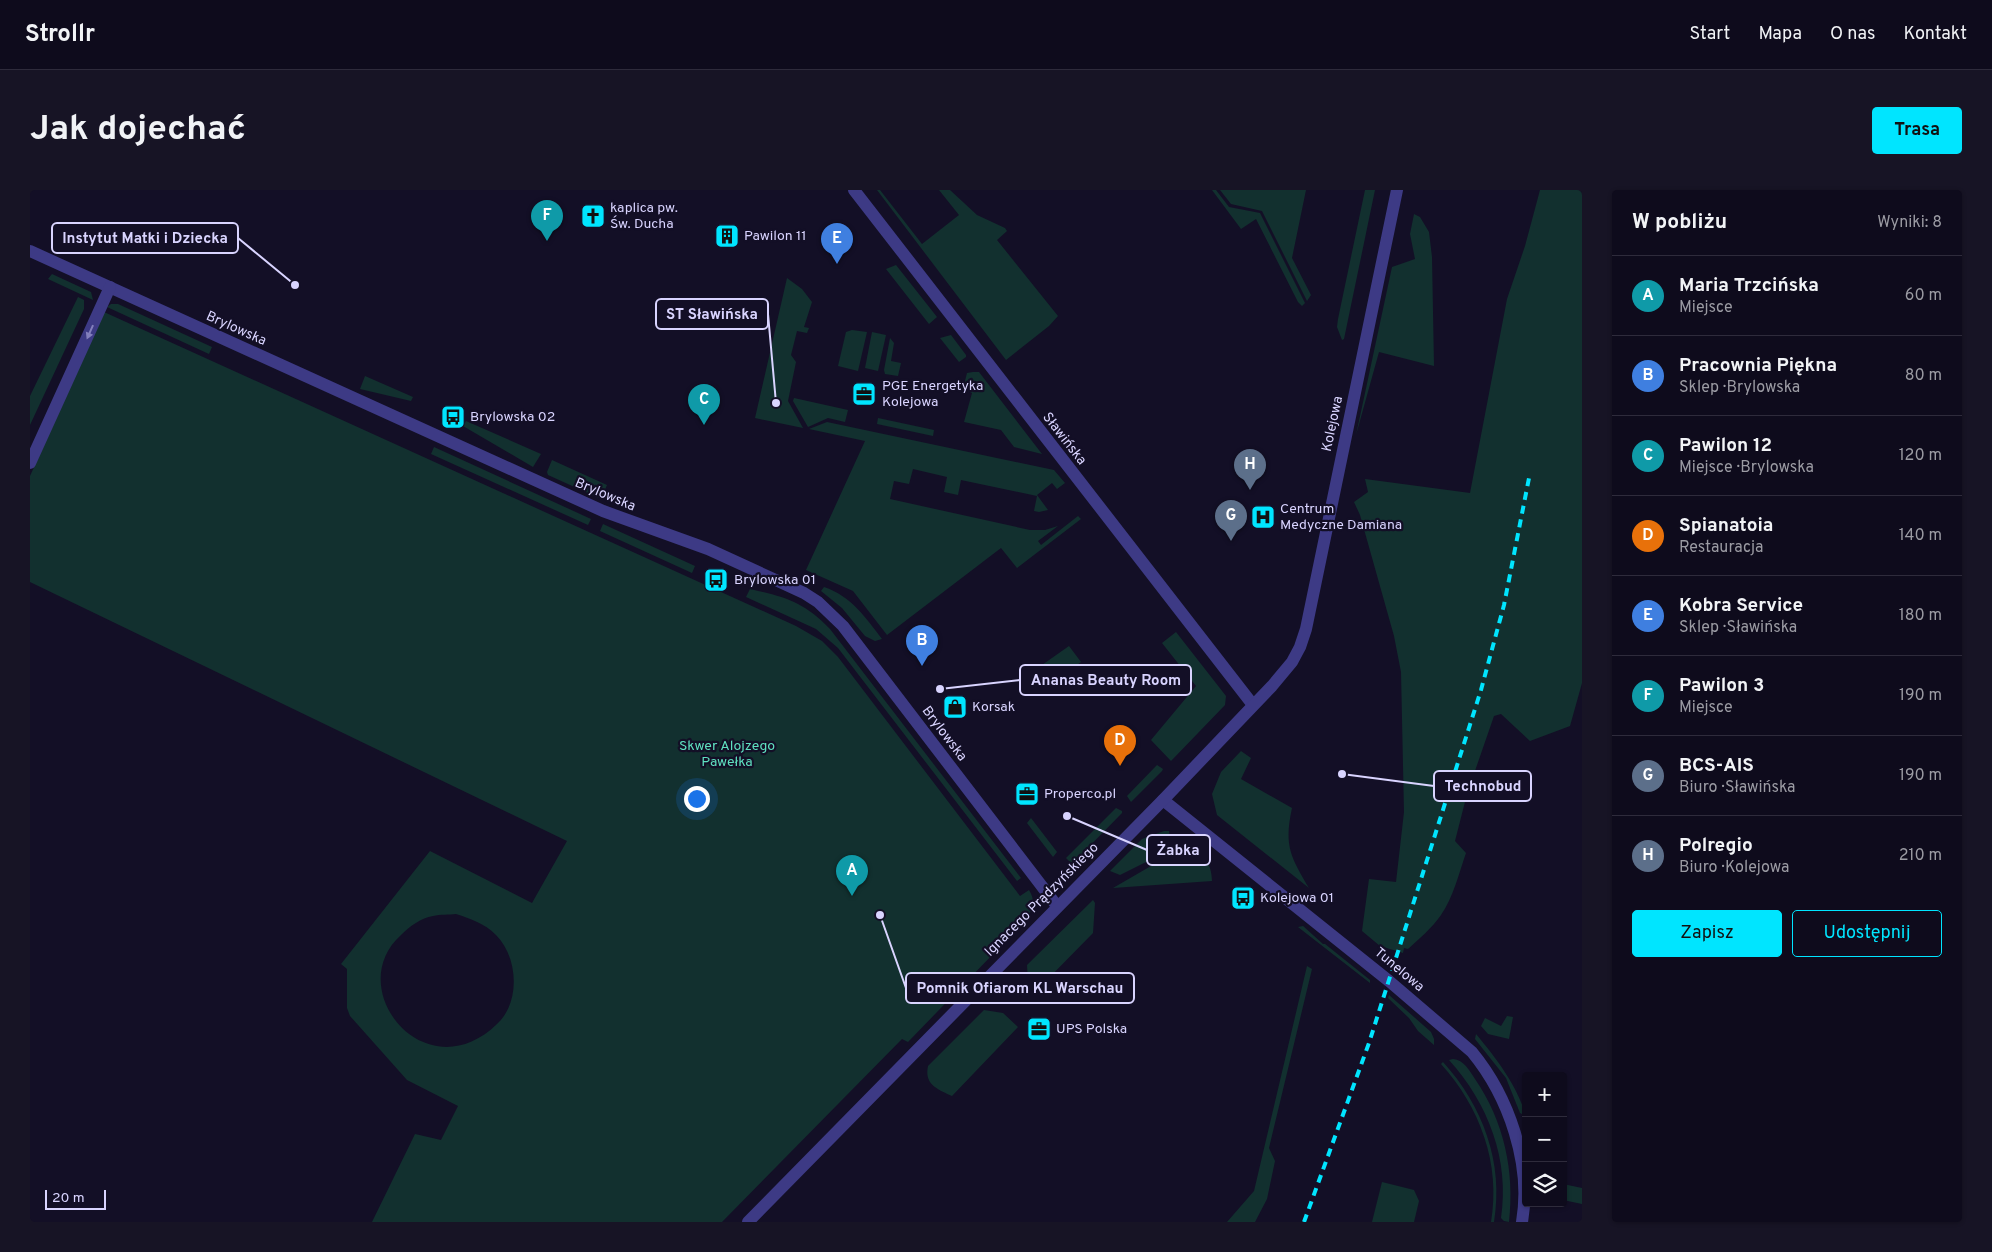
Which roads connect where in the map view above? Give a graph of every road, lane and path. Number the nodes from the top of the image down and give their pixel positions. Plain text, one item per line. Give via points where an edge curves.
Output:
1 (854, 190) edge
2 (1397, 190) edge
3 (30, 251) edge
4 (110, 288) junction
5 (30, 463) edge
6 (1292, 662) joint
7 (1253, 705) junction
8 (1163, 800) junction
9 (1057, 906) junction
10 (748, 1222) edge
11 (1522, 1222) edge

1 - 7 street, Sławińska
2 - 6 street, Kolejowa via 1306,629
3 - 4 street, Brylowska
4 -> 5 street
4 - 9 street, Brylowska via 603,511 708,549 804,593 830,613 854,640
6 - 7 street, Ignacego Prądzyńskiego
7 - 8 street, Ignacego Prądzyńskiego
8 - 9 street, Ignacego Prądzyńskiego
8 - 11 street, Tunelowa via 1384,976 1472,1052 1497,1090 1515,1137 1523,1184
9 - 10 street, Ignacego Prądzyńskiego

